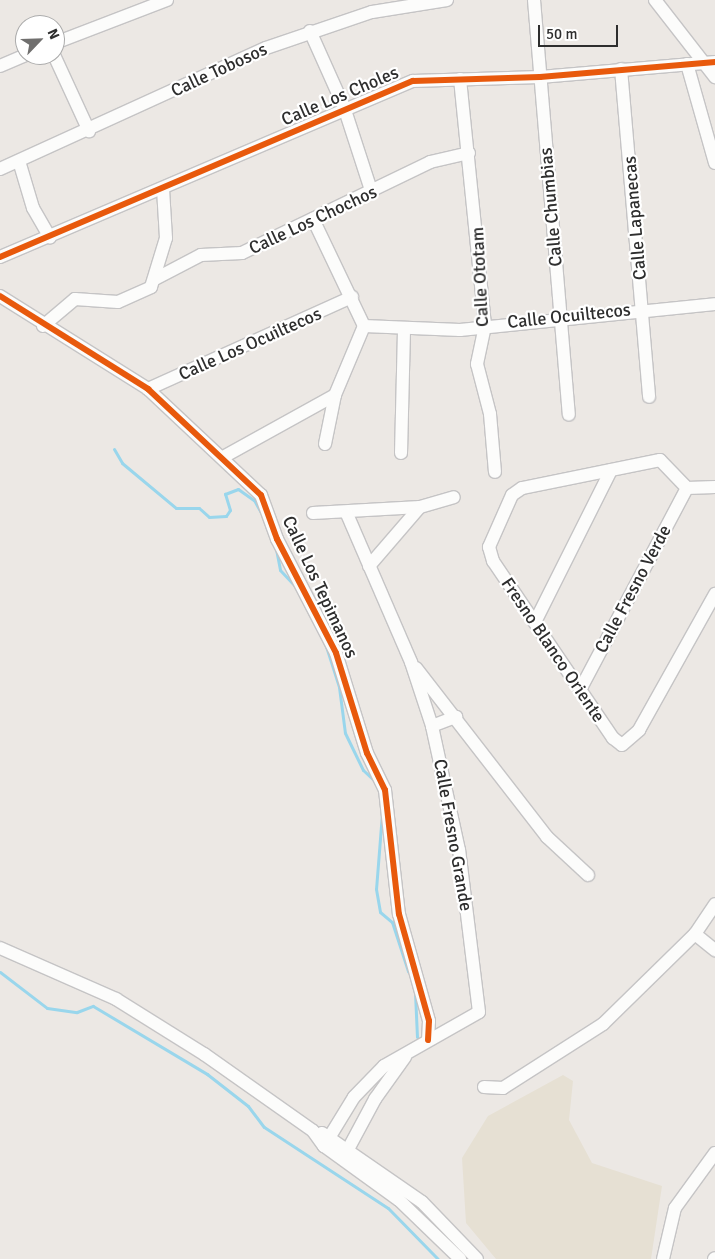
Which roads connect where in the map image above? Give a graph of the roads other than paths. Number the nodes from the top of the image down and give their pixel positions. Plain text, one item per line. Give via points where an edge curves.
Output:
1 (168, 0) edge
2 (447, 0) edge
3 (534, 0) edge
4 (655, 0) edge
5 (310, 31) junction
6 (65, 39) edge
7 (15, 60) edge
8 (709, 62) edge
9 (687, 64) junction
10 (59, 65) edge
11 (0, 66) edge
12 (621, 68) junction
13 (540, 77) junction
14 (715, 77) edge
15 (460, 79) junction
16 (344, 107) junction
17 (89, 131) junction
18 (469, 154) junction
19 (19, 161) junction
20 (715, 163) edge
21 (0, 169) edge
22 (163, 189) junction
23 (372, 193) junction
24 (313, 219) junction
25 (50, 237) junction
26 (0, 257) edge
27 (155, 279) junction
28 (0, 296) edge
29 (352, 297) junction
30 (715, 304) edge
31 (644, 308) junction
32 (560, 316) junction
33 (43, 326) junction
34 (364, 326) junction
35 (485, 326) junction
36 (404, 329) junction
37 (148, 389) junction
38 (335, 395) junction
39 (649, 397) dead end
40 (569, 415) dead end
41 (325, 444) dead end
42 (401, 453) dead end
43 (225, 456) junction
44 (611, 470) junction
45 (495, 472) dead end
46 (715, 487) edge
47 (688, 488) junction
48 (454, 496) dead end
49 (420, 507) junction
50 (313, 513) dead end
51 (347, 514) junction
52 (369, 566) junction
53 (715, 594) edge
54 (535, 622) junction
55 (411, 662) junction
56 (580, 690) junction
57 (456, 717) junction
58 (432, 726) junction
59 (588, 875) dead end
60 (715, 904) edge
61 (695, 934) junction
62 (0, 948) edge
63 (715, 950) edge
64 (428, 1040) junction
65 (409, 1051) junction
66 (484, 1087) dead end
67 (328, 1141) junction
68 (715, 1153) edge
69 (345, 1154) junction
70 (455, 1244) junction
71 (460, 1259) edge
72 (477, 1259) edge
73 (663, 1259) edge

1 - 6 street
2 - 5 street, Calle Tobosos via 372,12
3 - 13 street, Calle Chumbias
4 - 8 street
5 - 16 street
5 - 17 street, Calle Tobosos
7 - 11 street
8 - 9 street, Calle Los Choles
8 - 14 street
9 - 12 street, Calle Los Choles
9 - 20 street
10 - 17 street
12 - 13 street, Calle Los Choles
12 - 31 street, Calle Lapanecas
13 - 15 street, Calle Los Choles
13 - 32 street, Calle Chumbias
15 - 16 street, Calle Los Choles via 413,81
15 - 18 street, Calle Ototam
16 - 22 street, Calle Los Choles
16 - 23 street
17 - 19 street, Calle Tobosos
18 - 23 street, Calle Los Chochos via 430,162
18 - 35 street, Calle Ototam
19 - 21 street, Calle Tobosos
19 - 25 street via 33,208
22 - 25 street, Calle Los Choles
22 - 27 street via 166,238
23 - 24 street, Calle Los Chochos
24 - 27 street, Calle Los Chochos via 242,253 195,258
24 - 29 street
25 - 26 street, Calle Los Choles
27 - 33 street via 144,293 118,302 75,299
28 - 33 street, Calle Los Tepimanos
29 - 34 street
29 - 37 street, Calle Los Ocuiltecos
30 - 31 street, Calle Ocuiltecos
31 - 32 street, Calle Ocuiltecos
31 - 39 street, Calle Lapanecas
32 - 35 street, Calle Ocuiltecos
32 - 40 street, Calle Chumbias
33 - 37 street, Calle Los Tepimanos via 103,357
34 - 36 street, Calle Ocuiltecos
34 - 38 street
35 - 36 street, Calle Ocuiltecos
35 - 45 street, Calle Ototam via 477,364 490,414
36 - 42 street
37 - 43 street, Calle Los Tepimanos
38 - 41 street
38 - 43 street
43 - 64 street, Calle Los Tepimanos via 261,495 277,539 336,653 367,753 384,790 399,914 429,1021
44 - 47 street via 660,460
44 - 54 street
44 - 54 street, Fresno Blanco Oriente via 516,491 498,523 489,552
46 - 47 street
47 - 56 street, Calle Fresno Verde
48 - 49 street
49 - 51 street
49 - 52 street
50 - 51 street
51 - 52 street, Calle Fresno Grande
52 - 55 street, Calle Fresno Grande
53 - 56 street, Fresno Blanco Oriente via 639,730 622,745
54 - 56 street, Fresno Blanco Oriente
55 - 57 street, Calle Fresno Grande
55 - 58 street, Calle Fresno Grande
57 - 58 street
57 - 59 street, Calle Fresno Grande via 547,836
58 - 64 street, Calle Fresno Grande via 460,850 479,1012
60 - 61 street
61 - 63 street
61 - 66 street via 640,991 578,1042 503,1088
62 - 67 street via 116,999
64 - 65 street
65 - 67 street via 370,1078
65 - 69 street via 375,1099
67 - 69 street
68 - 73 street via 675,1208
69 - 70 street
70 - 71 street
70 - 72 street

